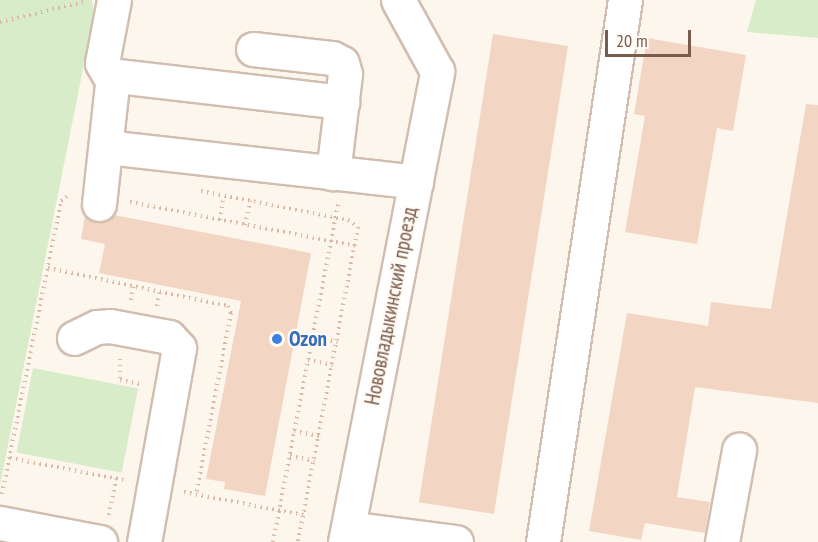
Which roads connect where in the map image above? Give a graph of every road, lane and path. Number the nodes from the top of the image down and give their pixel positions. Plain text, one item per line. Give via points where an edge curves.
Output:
1 (95, 0) edge
2 (114, 0) edge
3 (398, 0) edge
4 (625, 0) edge
5 (0, 22) edge
6 (253, 49) dead end
7 (113, 76) junction
8 (342, 102) junction
9 (106, 147) junction
10 (339, 173) junction
11 (416, 182) junction
12 (191, 189) dead end
13 (224, 196) junction
14 (100, 200) junction
15 (250, 201) junction
16 (336, 217) junction
17 (220, 220) junction
18 (245, 225) junction
19 (331, 241) junction
20 (356, 246) junction
21 (313, 337) junction
22 (74, 338) dead end
23 (338, 342) junction
24 (129, 359) dead end
25 (308, 360) junction
26 (333, 365) junction
27 (144, 374) dead end
28 (142, 385) junction
29 (141, 391) dead end
30 (294, 431) junction
31 (320, 436) junction
32 (739, 450) dead end
33 (290, 456) junction
34 (10, 458) junction
35 (315, 461) junction
36 (125, 470) dead end
37 (116, 479) junction
38 (5, 482) dead end
39 (139, 483) junction
40 (112, 502) dead end
41 (279, 510) junction
42 (304, 515) junction
43 (0, 523) edge
44 (346, 535) edge
45 (100, 542) edge
46 (144, 542) edge
47 (273, 542) edge
48 (298, 542) edge
49 (456, 542) edge
50 (543, 542) edge
51 (722, 542) edge

1 - 5 path
2 - 7 street via 102,63
3 - 11 street, Нововладыкинский проезд via 436,71
4 - 50 street
6 - 8 street via 339,60 345,74
7 - 8 street
7 - 9 street
8 - 10 street
9 - 10 street
9 - 14 street
10 - 11 street
10 - 16 path
11 - 44 street, Нововладыкинский проезд
12 - 13 path
13 - 15 path
13 - 17 path
14 - 17 path
14 - 34 path via 72,193 61,201
15 - 16 path
15 - 18 path
16 - 19 path
16 - 20 path via 354,222
17 - 18 path
18 - 19 path
19 - 20 path
19 - 21 path
20 - 23 path
21 - 23 path
21 - 25 path
22 - 39 street via 105,326 169,337 177,344 180,354
23 - 26 path
24 - 28 path via 120,357 118,378
25 - 26 path
25 - 30 path
26 - 31 path
27 - 28 path
28 - 29 path
30 - 31 path
30 - 33 path
31 - 35 path
32 - 51 street
33 - 35 path
33 - 41 path
34 - 37 path
34 - 38 path
35 - 42 path
36 - 39 path
37 - 39 path
37 - 40 path
39 - 41 path
39 - 46 street
41 - 42 path
41 - 47 path
42 - 48 path
43 - 45 street
44 - 49 street

